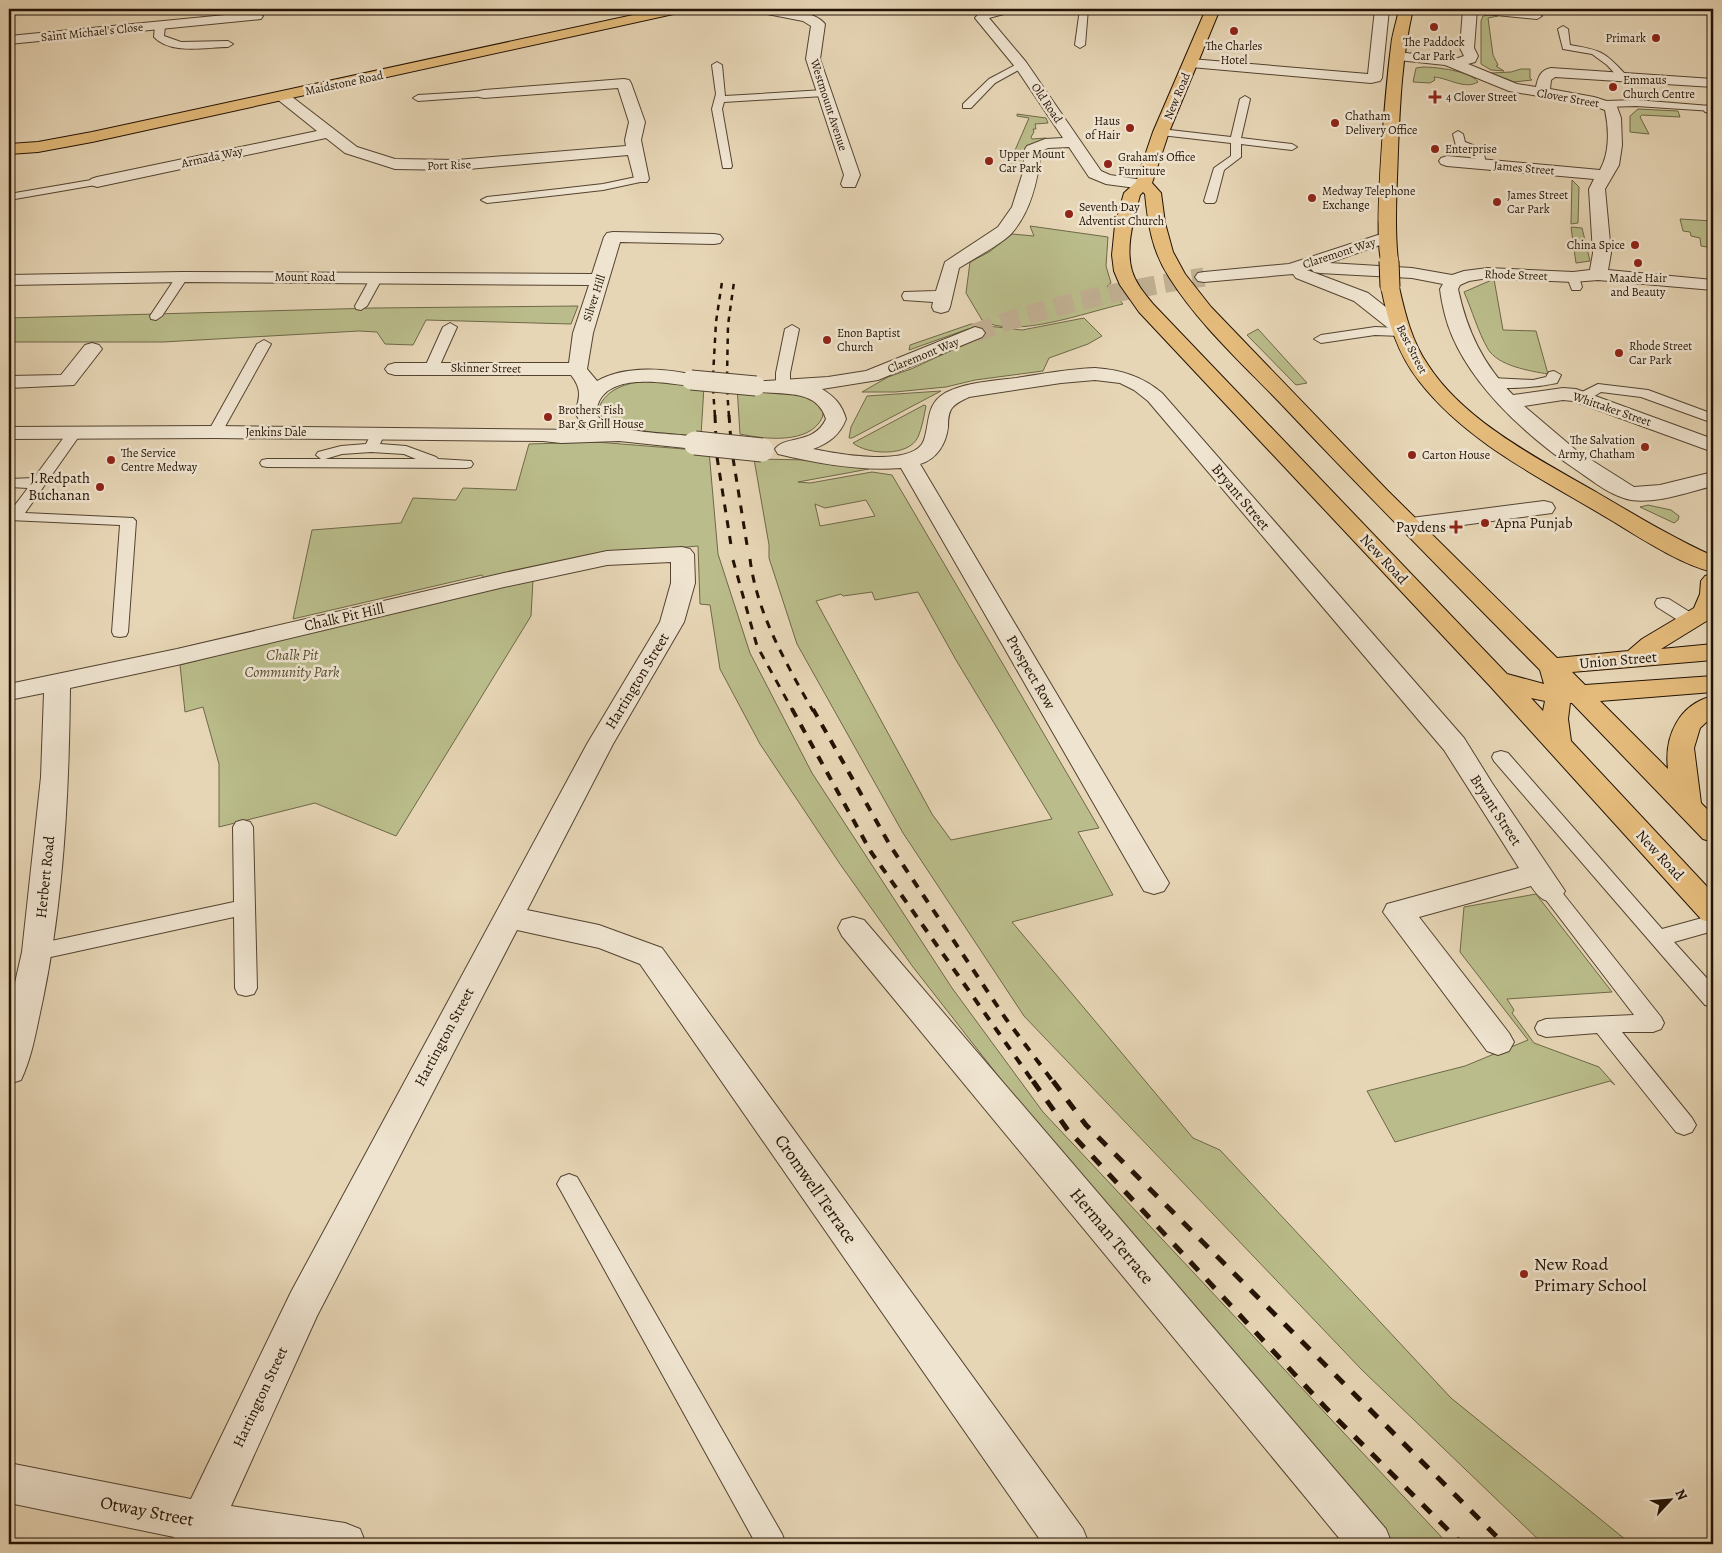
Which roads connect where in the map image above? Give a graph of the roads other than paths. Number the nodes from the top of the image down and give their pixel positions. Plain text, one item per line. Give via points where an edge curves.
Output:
1 (46, 9) edge
2 (678, 9) edge
3 (762, 9) edge
4 (1006, 9) edge
5 (1084, 9) edge
6 (1213, 9) edge
7 (1382, 9) edge
8 (1406, 9) edge
9 (1466, 9) edge
10 (1470, 9) edge
11 (9, 10) edge
12 (234, 14) edge
13 (256, 16) dead end
14 (1537, 16) dead end
15 (160, 26) junction
16 (1563, 29) dead end
17 (9, 40) edge
18 (228, 44) dead end
19 (1080, 45) dead end
20 (1467, 48) junction
21 (1398, 56) junction
22 (1437, 60) junction
23 (1191, 63) junction
24 (1457, 63) junction
25 (716, 65) dead end
26 (1021, 65) junction
27 (1622, 76) junction
28 (1713, 83) edge
29 (1539, 92) junction
30 (824, 93) junction
31 (484, 94) joint
32 (282, 96) junction
33 (418, 98) dead end
34 (719, 99) junction
35 (1245, 99) dead end
36 (1605, 104) junction
37 (967, 106) dead end
38 (1712, 110) edge
39 (1162, 132) junction
40 (327, 133) junction
41 (1458, 134) dead end
42 (1236, 140) junction
43 (1073, 142) junction
44 (1292, 146) dead end
45 (9, 149) edge
46 (635, 150) junction
47 (1447, 161) dead end
48 (1481, 164) junction
49 (727, 166) dead end
50 (1602, 178) junction
51 (641, 180) joint
52 (97, 182) joint
53 (849, 184) dead end
54 (1142, 184) junction
55 (9, 198) edge
56 (487, 200) dead end
57 (1210, 201) dead end
58 (714, 239) dead end
59 (1387, 240) junction
60 (1292, 269) junction
61 (1598, 276) junction
62 (182, 277) junction
63 (377, 277) junction
64 (1204, 277) tunnel mouth
65 (9, 280) edge
66 (600, 280) junction
67 (1455, 281) junction
68 (1713, 285) edge
69 (911, 296) dead end
70 (361, 306) dead end
71 (156, 316) dead end
72 (450, 327) dead end
73 (792, 329) dead end
74 (1400, 329) junction
75 (975, 333) tunnel mouth
76 (1321, 339) dead end
77 (264, 344) dead end
78 (92, 349) dead end
79 (578, 364) junction
80 (432, 367) junction
81 (394, 369) dead end
82 (1554, 374) dead end
83 (641, 376) junction
84 (870, 376) junction
85 (9, 382) edge
86 (1492, 382) junction
87 (785, 386) junction
88 (1583, 397) junction
89 (1507, 402) junction
90 (588, 405) junction
91 (1713, 419) edge
92 (834, 423) junction
93 (75, 432) junction
94 (215, 432) junction
95 (9, 433) edge
96 (543, 435) junction
97 (620, 435) junction
98 (375, 441) junction
99 (1713, 446) edge
100 (786, 449) junction
101 (856, 460) junction
102 (908, 461) junction
103 (267, 463) dead end
104 (294, 463) junction
105 (439, 464) junction
106 (466, 464) dead end
107 (1713, 479) edge
108 (9, 483) edge
109 (39, 483) junction
110 (1544, 508) dead end
111 (11, 520) edge
112 (1411, 525) junction
113 (1685, 552) junction
114 (682, 554) joint
115 (1713, 565) edge
116 (1713, 580) edge
117 (1663, 603) dead end
118 (1690, 620) junction
119 (120, 632) dead end
120 (1713, 652) edge
121 (1636, 659) junction
122 (1552, 666) junction
123 (1499, 680) junction
124 (57, 681) junction
125 (1713, 684) edge
126 (9, 692) edge
127 (1569, 693) junction
128 (1713, 704) edge
129 (1558, 745) junction
130 (1500, 757) dead end
131 (1688, 806) junction
132 (243, 827) dead end
133 (1713, 832) edge
134 (1544, 882) junction
135 (1154, 883) dead end
136 (245, 907) junction
137 (1713, 912) edge
138 (507, 917) junction
139 (1713, 923) edge
140 (853, 928) dead end
141 (1658, 938) junction
142 (36, 952) junction
143 (246, 988) dead end
144 (1713, 999) edge
145 (1602, 1024) junction
146 (1546, 1028) dead end
147 (1498, 1042) dead end
148 (9, 1070) edge
149 (1684, 1125) dead end
150 (569, 1184) dead end
151 (9, 1483) edge
152 (196, 1533) edge
153 (345, 1544) edge
154 (772, 1544) edge
155 (1068, 1544) edge
156 (1371, 1544) edge

1 - 11 street
2 - 32 main road, Maidstone Road
3 - 30 street, Westmount Avenue via 807,18 818,24 813,56
4 - 26 street, Old Road via 987,13 982,18
5 - 19 lane
6 - 23 main road, New Road
7 - 23 street via 1375,78 1366,80
8 - 21 main road, Best Street
9 - 10 lane
10 - 14 lane
10 - 20 street
12 - 13 street, Saint Michael's Close
12 - 15 street, Saint Michael's Close
15 - 17 street, Saint Michael's Close via 26,35
15 - 18 lane via 159,37 165,43 182,46
16 - 27 lane via 1566,47 1595,52
20 - 22 street via 1443,54
20 - 24 street via 1470,59
21 - 22 street, Clover Street
21 - 59 main road, Best Street
22 - 24 street, Clover Street
23 - 39 main road, New Road
24 - 29 street, Clover Street via 1500,84
25 - 34 lane
26 - 37 lane via 992,81
26 - 43 street, Old Road
27 - 28 street
27 - 29 street via 1551,72
29 - 36 street, Clover Street
30 - 34 lane
30 - 53 street, Westmount Avenue via 852,175
31 - 33 lane
31 - 46 street via 624,83 637,123 632,138
32 - 40 street, Port Rise
32 - 45 main road, Maidstone Road via 63,143
34 - 49 lane via 717,109
35 - 42 lane
36 - 38 lane, Clover Street via 1636,103
36 - 50 street via 1614,111 1614,142 1612,163
39 - 42 lane
39 - 54 main road, New Road
40 - 46 street, Port Rise via 359,154 410,165 462,165
40 - 52 street, Armada Way
41 - 48 lane via 1460,144 1479,151
42 - 44 lane
42 - 57 lane via 1236,156 1219,168
43 - 54 street, Old Road via 1100,178
43 - 69 street via 1043,144 1033,149 1031,172 1020,207 1004,231 951,266 942,302
46 - 51 street
47 - 48 street, James Street
48 - 50 street, James Street
50 - 61 street via 1597,189 1602,253
51 - 56 lane
52 - 55 lane
54 - 112 main road via 1153,194 1158,231 1168,262 1194,298 1221,330
54 - 123 main road, New Road via 1132,193 1121,239 1124,271 1136,297
58 - 66 street, Silver Hill via 613,237
59 - 60 street, Claremont Way via 1376,240
59 - 74 main road, Best Street, bridge via 1390,287
60 - 64 street, Claremont Way
60 - 67 street via 1369,269
60 - 74 street, Claremont Way via 1361,297
61 - 67 street, Rhode Street via 1575,282 1488,273 1472,274
61 - 68 street, Rhode Street
62 - 63 street, Mount Road
62 - 65 street, Mount Road
62 - 71 lane
63 - 66 street, Mount Road
63 - 70 lane
66 - 79 street, Silver Hill via 583,333
67 - 86 street via 1449,288 1456,321
72 - 80 lane
73 - 87 lane via 783,373
74 - 76 lane
74 - 113 main road, Best Street via 1426,377 1460,412 1505,447
75 - 84 street, Claremont Way
77 - 94 lane
78 - 85 street via 67,382
79 - 80 street, Skinner Street
79 - 83 street
79 - 90 street via 588,383
80 - 81 street, Skinner Street
82 - 86 lane via 1552,380 1543,383
83 - 87 street, bridge
83 - 90 street, Jenkins Dale via 612,382 601,388
84 - 87 street, Claremont Way
84 - 92 street, Claremont Way via 852,390 838,409
86 - 89 street
87 - 92 street, Bryant Street via 820,396 831,406
88 - 89 street, Whittaker Street via 1563,394
88 - 91 lane via 1598,388 1643,393
88 - 99 street, Whittaker Street
89 - 107 street via 1566,454 1626,491 1645,493
90 - 96 street, Jenkins Dale via 576,422
90 - 97 street via 591,423
92 - 100 street via 810,443
92 - 101 street, Bryant Street via 831,439 836,448
93 - 94 street, Jenkins Dale
93 - 95 street, Jenkins Dale
93 - 109 lane
94 - 98 street, Jenkins Dale
96 - 97 street, Jenkins Dale
96 - 98 street, Jenkins Dale
97 - 100 street, bridge via 762,450
98 - 104 lane
98 - 105 lane
100 - 101 street, Bryant Street
101 - 102 street, Bryant Street via 889,464
102 - 134 street, Bryant Street via 929,451 940,409 948,400 962,393 1091,373 1123,376 1144,386 1454,744
102 - 135 street, Prospect Row
103 - 104 lane
104 - 105 lane
105 - 106 lane
108 - 109 lane
109 - 111 lane
110 - 112 street
111 - 119 lane via 128,521
112 - 122 main road
113 - 115 main road, Best Street
113 - 116 main road, Best Street
114 - 124 street, Chalk Pit Hill via 598,560 177,657
114 - 138 street, Hartington Street via 683,583 672,622 600,744
116 - 118 main road via 1712,594 1704,612
117 - 118 lane
118 - 121 main road via 1652,644
120 - 121 main road, Union Street
121 - 122 main road, Union Street
122 - 127 main road via 1559,688
123 - 127 main road, Union Street via 1529,690
123 - 129 main road, New Road
124 - 126 street, Chalk Pit Hill
124 - 142 street, Herbert Road via 55,777
125 - 127 main road, Union Street
127 - 129 main road via 1555,719
127 - 131 main road
128 - 131 main road via 1685,727 1682,738 1680,759
129 - 137 main road, New Road
130 - 141 lane
131 - 133 main road
132 - 136 lane
134 - 145 lane, Bryant Street via 1653,1023
134 - 147 street via 1398,912
136 - 142 lane
136 - 143 lane
138 - 152 street, Hartington Street via 304,1304
138 - 155 street, Cromwell Terrace via 613,941 651,956
139 - 141 lane
140 - 156 street, Herman Terrace
141 - 144 lane
142 - 148 street, Herbert Road
145 - 146 lane
145 - 149 lane
150 - 154 lane
151 - 152 street, Otway Street
152 - 153 street, Otway Street

